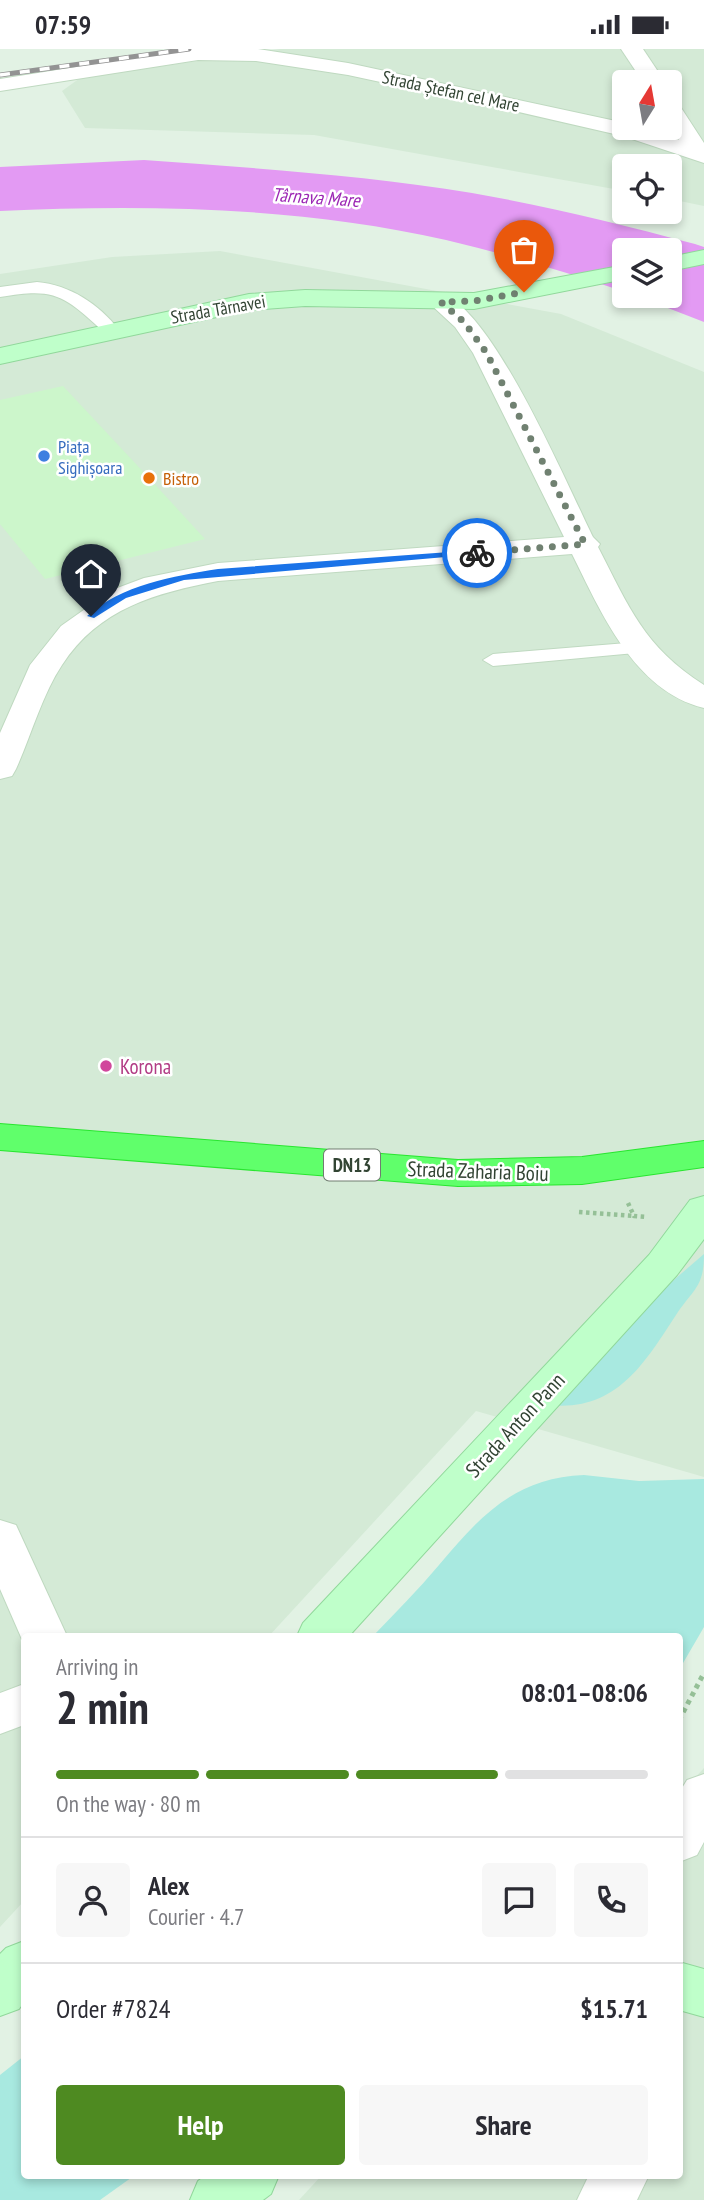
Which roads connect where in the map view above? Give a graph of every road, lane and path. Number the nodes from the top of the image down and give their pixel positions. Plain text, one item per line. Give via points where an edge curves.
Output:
1 (632, 49) edge
2 (190, 52) edge
3 (646, 70) edge
4 (0, 85) edge
5 (682, 126) edge
6 (701, 154) edge
7 (704, 257) edge
8 (682, 262) edge
9 (612, 274) edge
10 (0, 292) edge
11 (441, 302) junction
12 (111, 330) junction
13 (0, 356) edge
14 (585, 544) junction
15 (639, 649) junction
16 (493, 660) dead end
17 (704, 699) edge
18 (0, 769) edge
19 (0, 1137) edge
20 (704, 1154) edge
21 (704, 1210) edge
22 (0, 1538) edge
23 (43, 1633) edge
24 (323, 1633) edge
25 (704, 1673) edge
26 (21, 1705) edge
27 (683, 1712) edge
28 (0, 1714) edge
29 (704, 1795) edge
30 (683, 1833) edge
31 (21, 1968) edge
32 (683, 1987) edge
33 (0, 1992) edge
34 (704, 1993) edge
35 (246, 2179) edge
36 (618, 2179) edge
37 (218, 2200) edge
38 (604, 2200) edge

1 - 3 street
2 - 4 street, Strada Ștefan cel Mare
2 - 6 street, Strada Ștefan cel Mare via 256,55 372,74 617,128
5 - 6 street, Strada Ștefan cel Mare
7 - 8 street
9 - 11 street, Strada Târnavei via 474,301
10 - 12 lane via 26,286 67,291
11 - 12 street, Strada Târnavei via 278,299
11 - 14 street via 464,322 486,352
12 - 13 street, Strada Târnavei
14 - 15 street via 626,632
14 - 18 street via 218,572 155,584 123,596 72,632 46,665
15 - 16 lane
15 - 17 street via 665,674
19 - 20 highway, Strada Zaharia Boiu / DN13 via 525,1175 610,1171
21 - 24 street, Strada Anton Pann via 663,1265
22 - 23 street
25 - 27 path
26 - 28 street
29 - 30 street
31 - 33 street
32 - 34 street
35 - 37 street
36 - 38 street

